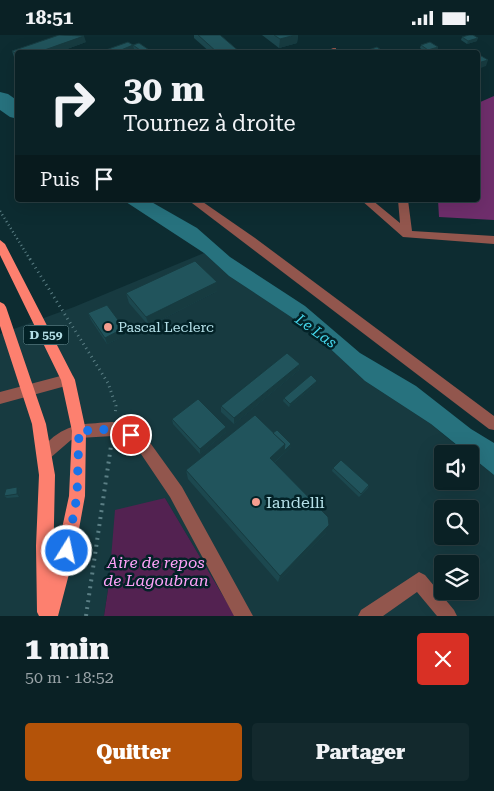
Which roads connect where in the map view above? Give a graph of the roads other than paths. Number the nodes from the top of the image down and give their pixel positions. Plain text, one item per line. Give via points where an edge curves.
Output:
1 (196, 202) edge
2 (368, 202) edge
3 (403, 202) edge
4 (408, 234) junction
5 (494, 240) edge
6 (0, 244) edge
7 (0, 307) edge
8 (68, 380) junction
9 (28, 391) junction
10 (0, 398) edge
11 (494, 424) edge
12 (79, 431) junction
13 (44, 454) junction
14 (47, 616) edge
15 (244, 616) edge
16 (368, 616) edge
17 (448, 616) edge

1 - 11 street
2 - 4 street
3 - 4 street
4 - 5 street
6 - 8 main road, D 559
7 - 9 main road, D 559
8 - 9 street
8 - 12 main road, D 559
9 - 10 street
9 - 13 main road, D 559
12 - 13 street via 66,435
12 - 14 main road, D 559 via 77,496 67,551
12 - 15 street via 113,429 131,435 146,449 176,491
13 - 14 main road, D 559 via 47,475 44,546
16 - 17 street via 419,581

